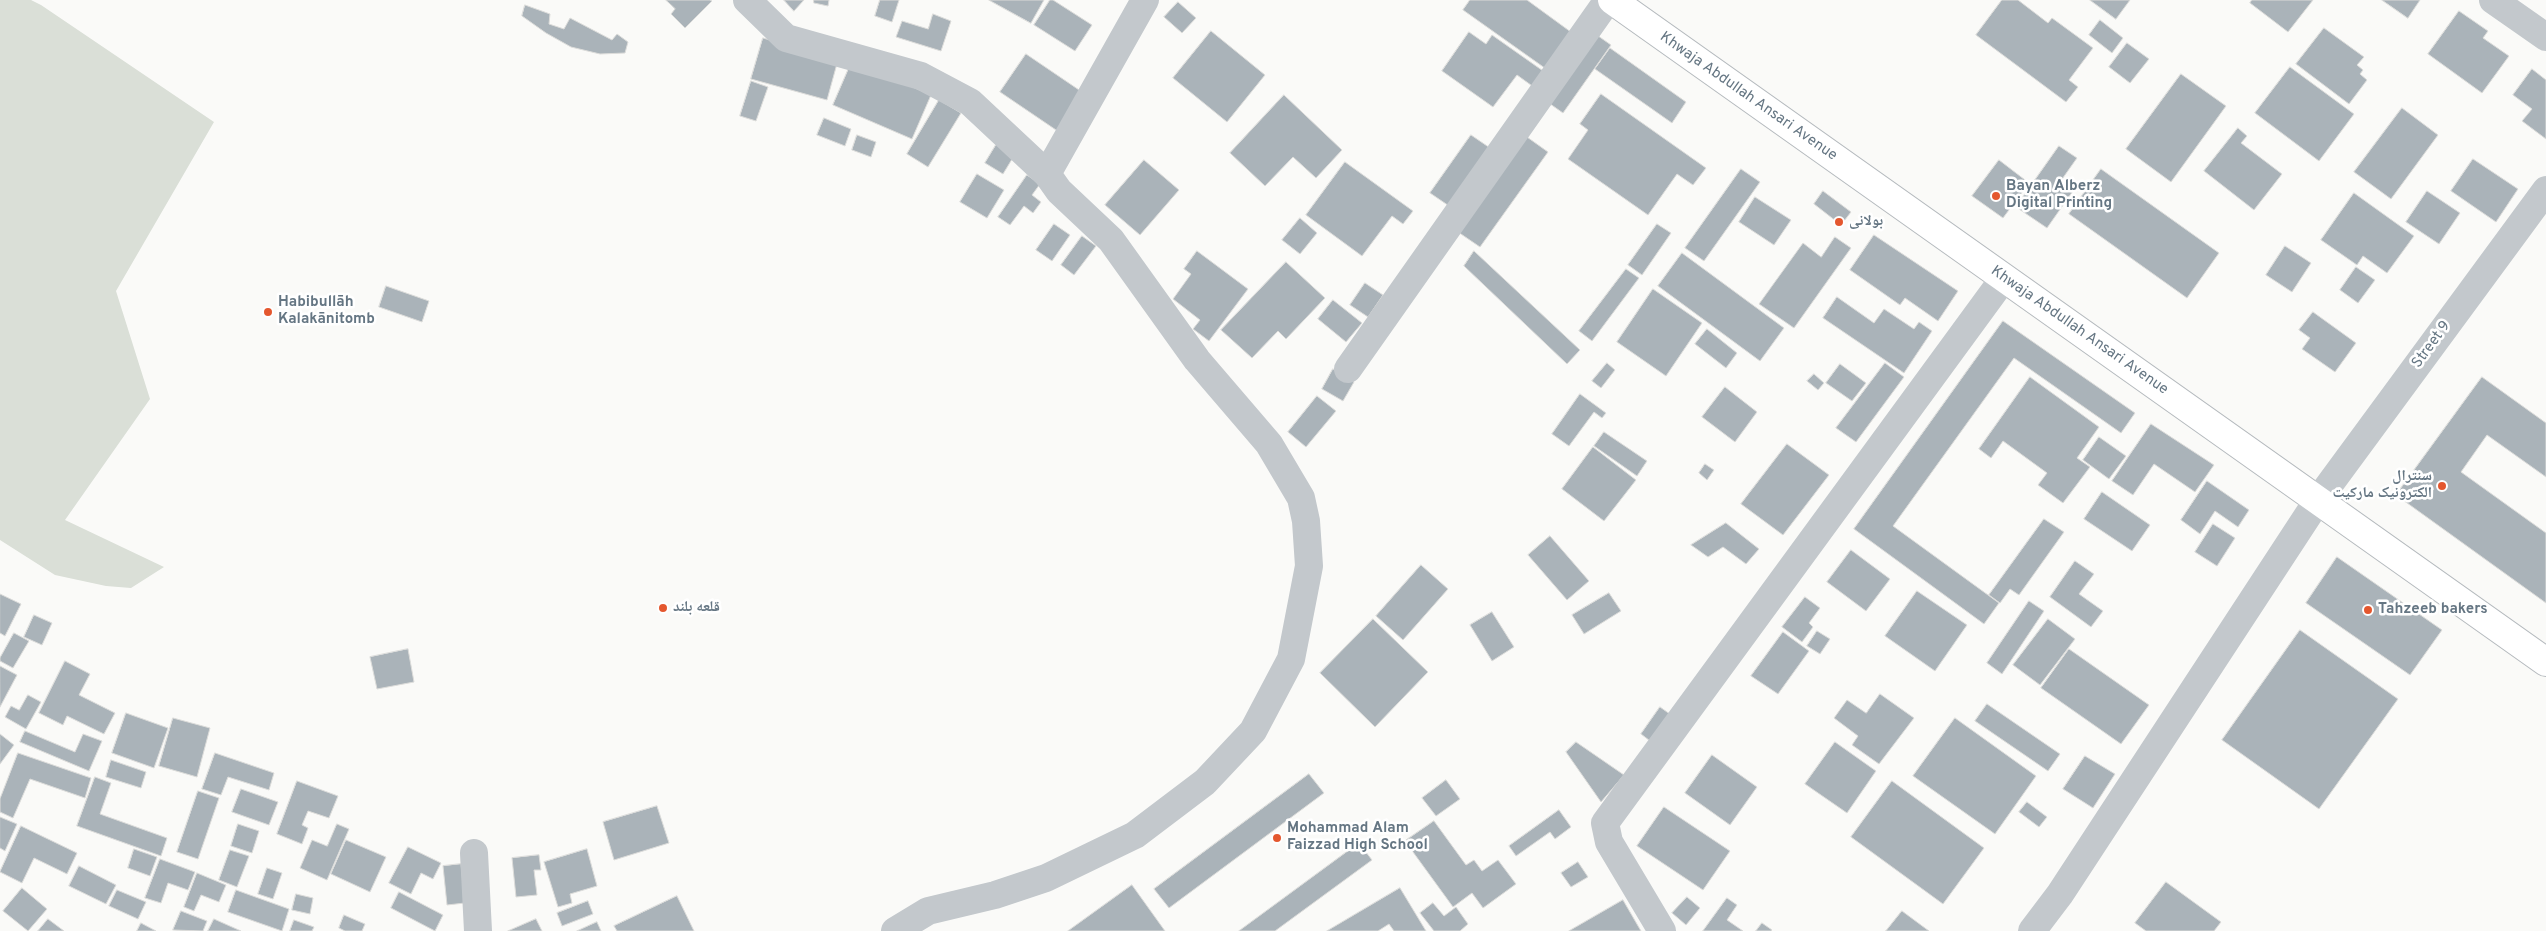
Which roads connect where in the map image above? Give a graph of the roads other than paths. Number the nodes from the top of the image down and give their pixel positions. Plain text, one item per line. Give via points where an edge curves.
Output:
1 (747, 0) edge
2 (1145, 0) edge
3 (1610, 0) edge
4 (2493, 0) edge
5 (2546, 37) edge
6 (1048, 174) junction
7 (2546, 190) edge
8 (2004, 278) junction
9 (1348, 369) dead end
10 (2318, 500) junction
11 (2546, 662) edge
12 (474, 853) dead end
13 (934, 921) edge
14 (478, 931) edge
15 (895, 931) edge
16 (1662, 931) edge
17 (2032, 931) edge

1 - 6 street via 786,38 921,76 970,102
2 - 6 street
3 - 8 main road, Khwaja Abdullah Ansari Avenue
3 - 9 street
4 - 5 street
6 - 13 street via 1059,191 1111,240 1197,360 1269,444 1301,498 1309,566 1291,659 1253,731 1205,782 1135,835 1046,878
7 - 10 street, Street 9
8 - 10 main road, Khwaja Abdullah Ansari Avenue
8 - 16 street via 1606,823 1609,842
10 - 11 main road, Khwaja Abdullah Ansari Avenue
10 - 17 street, Street 9 via 2060,894
12 - 14 street
13 - 15 street

